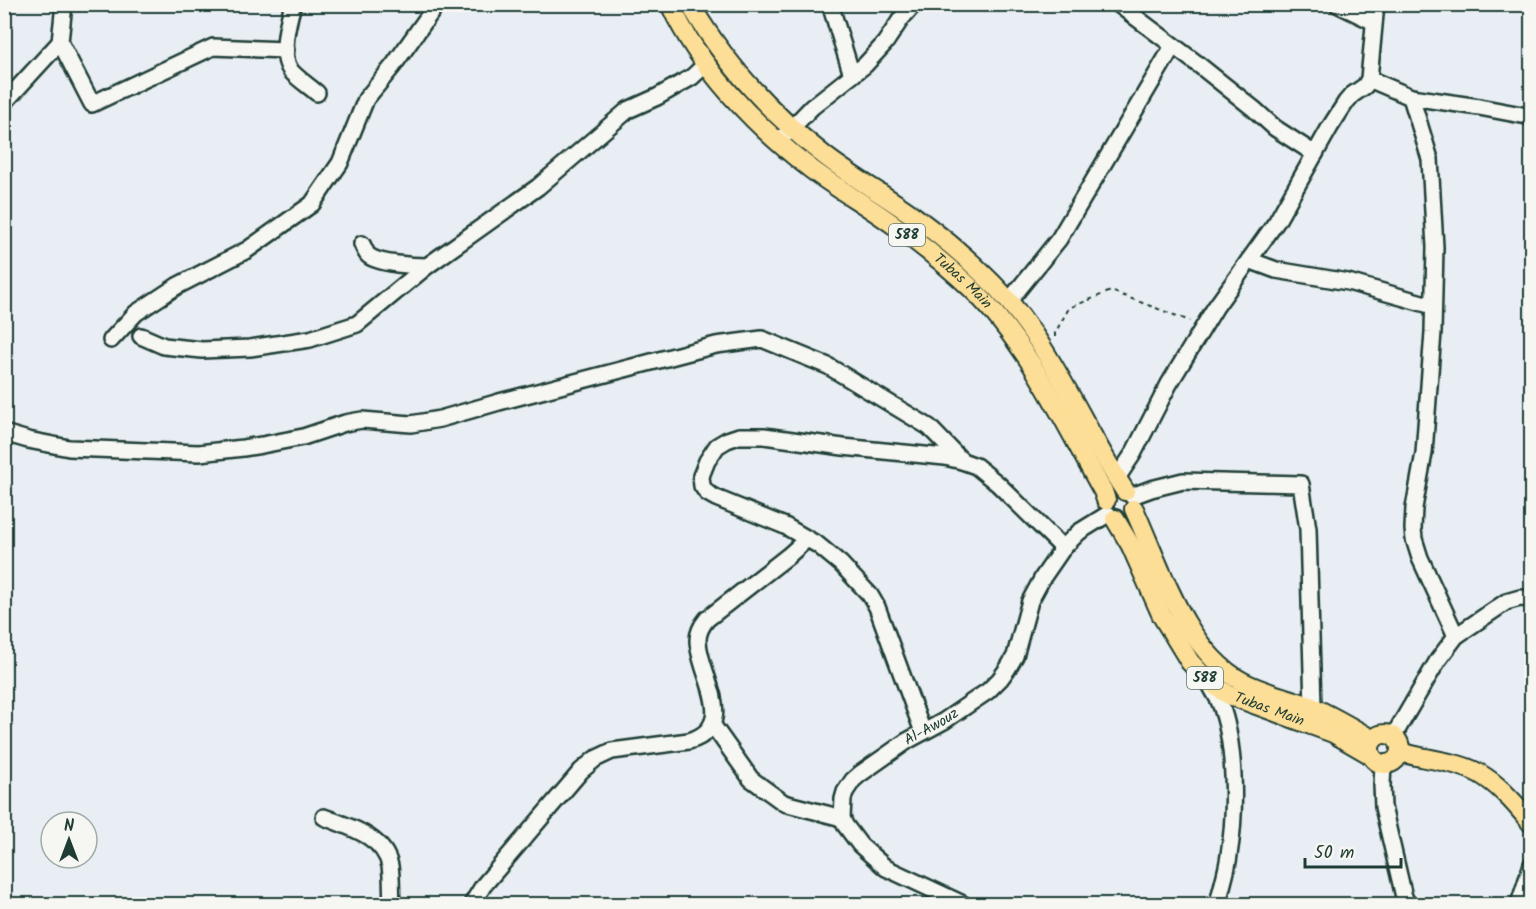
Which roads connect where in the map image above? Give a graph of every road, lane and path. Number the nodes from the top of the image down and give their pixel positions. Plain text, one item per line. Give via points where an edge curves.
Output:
1 (64, 4) edge
2 (293, 4) edge
3 (437, 4) edge
4 (670, 4) edge
5 (690, 4) edge
6 (830, 4) edge
7 (914, 4) edge
8 (1118, 4) edge
9 (1337, 4) edge
10 (1376, 4) edge
11 (1374, 22) junction
12 (60, 42) junction
13 (1173, 46) junction
14 (286, 50) junction
15 (706, 64) junction
16 (852, 75) junction
17 (1369, 79) junction
18 (317, 93) dead end
19 (1411, 97) junction
20 (4, 103) edge
21 (1532, 117) edge
22 (792, 128) junction
23 (778, 141) junction
24 (1315, 154) junction
25 (362, 244) dead end
26 (1249, 260) junction
27 (427, 266) junction
28 (1009, 301) junction
29 (1434, 306) junction
30 (1204, 326) junction
31 (141, 336) dead end
32 (111, 340) dead end
33 (1047, 355) junction
34 (4, 433) edge
35 (962, 461) junction
36 (1127, 494) junction
37 (1110, 511) junction
38 (807, 538) junction
39 (1063, 548) junction
40 (1532, 599) edge
41 (1456, 636) junction
42 (1208, 681) junction
43 (1312, 707) junction
44 (712, 724) junction
45 (923, 732) junction
46 (1396, 744) junction
47 (1376, 753) junction
48 (324, 817) dead end
49 (842, 818) junction
50 (1532, 824) edge
51 (1532, 864) edge
52 (392, 904) edge
53 (472, 904) edge
54 (963, 904) edge
55 (1218, 904) edge
56 (1408, 904) edge
57 (1519, 904) edge

1 - 12 street
2 - 14 street via 287,23
3 - 32 street via 366,99 340,163 312,204 247,250 177,286 136,313
4 - 15 main road, Tubas Main / 588
5 - 22 main road, Tubas Main / 588 via 720,52
6 - 16 street
7 - 16 street via 885,43
8 - 13 street
9 - 11 street
10 - 11 street
11 - 17 street
12 - 14 street via 92,104 213,47
12 - 20 street
13 - 24 street via 1275,128
13 - 28 street via 1059,239
14 - 18 street via 285,61 292,72
15 - 23 main road, Tubas Main / 588 via 740,105
15 - 27 street via 693,78 628,110 538,187
16 - 22 street
17 - 19 street
17 - 24 street via 1346,102
19 - 21 street
19 - 29 street via 1430,159
22 - 23 street
22 - 28 main road, Tubas Main / 588 via 953,248
23 - 37 main road, Tubas Main / 588 via 947,266 998,317 1033,368 1103,491
24 - 26 street via 1277,221
25 - 27 street via 368,256 378,261
26 - 29 street via 1276,270 1348,282
26 - 30 street
27 - 31 street via 357,324 310,339 202,350 164,346
28 - 33 main road, Tubas Main / 588
29 - 41 street via 1424,453 1413,529 1420,558
30 - 33 path via 1111,291 1070,308 1055,333 1055,346
30 - 36 street via 1133,454
33 - 36 main road, Tubas Main / 588
34 - 35 street via 69,448 199,453 262,446 362,420 425,423 716,345 762,339 828,366 929,427
35 - 38 street via 764,436 739,436 717,446 701,476 707,493
35 - 39 street via 976,466 998,484
36 - 37 main road via 1120,490 1111,493
36 - 37 main road via 1132,514 1125,519
36 - 43 main road, Tubas Main / 588 via 1176,604 1204,650 1222,669 1244,682
36 - 43 street via 1183,481 1301,484 1308,529
37 - 39 street, Al-Awouz via 1078,531
37 - 42 main road, Tubas Main / 588 via 1131,546 1162,616 1190,662
38 - 44 street via 702,625 699,647 716,705
38 - 45 street via 841,564 874,601
39 - 45 street, Al-Awouz via 1030,600 1014,656 1000,679 988,691
40 - 41 street via 1506,602
41 - 46 street via 1438,660
42 - 47 main road, Tubas Main / 588 via 1229,695
42 - 55 street via 1220,702 1229,732 1232,780 1230,846
43 - 47 main road, Tubas Main / 588 via 1343,722
44 - 49 street via 751,779 784,803
44 - 53 street via 705,734 689,741 612,751 595,759 483,886
45 - 49 street, Al-Awouz via 852,780 843,799
46 - 47 main road via 1389,735 1381,735
46 - 47 main road via 1395,760 1388,764
46 - 50 main road via 1484,776
47 - 56 street via 1383,807
48 - 52 street via 370,838 382,849 390,866
49 - 54 street via 860,845 886,868
51 - 57 street

